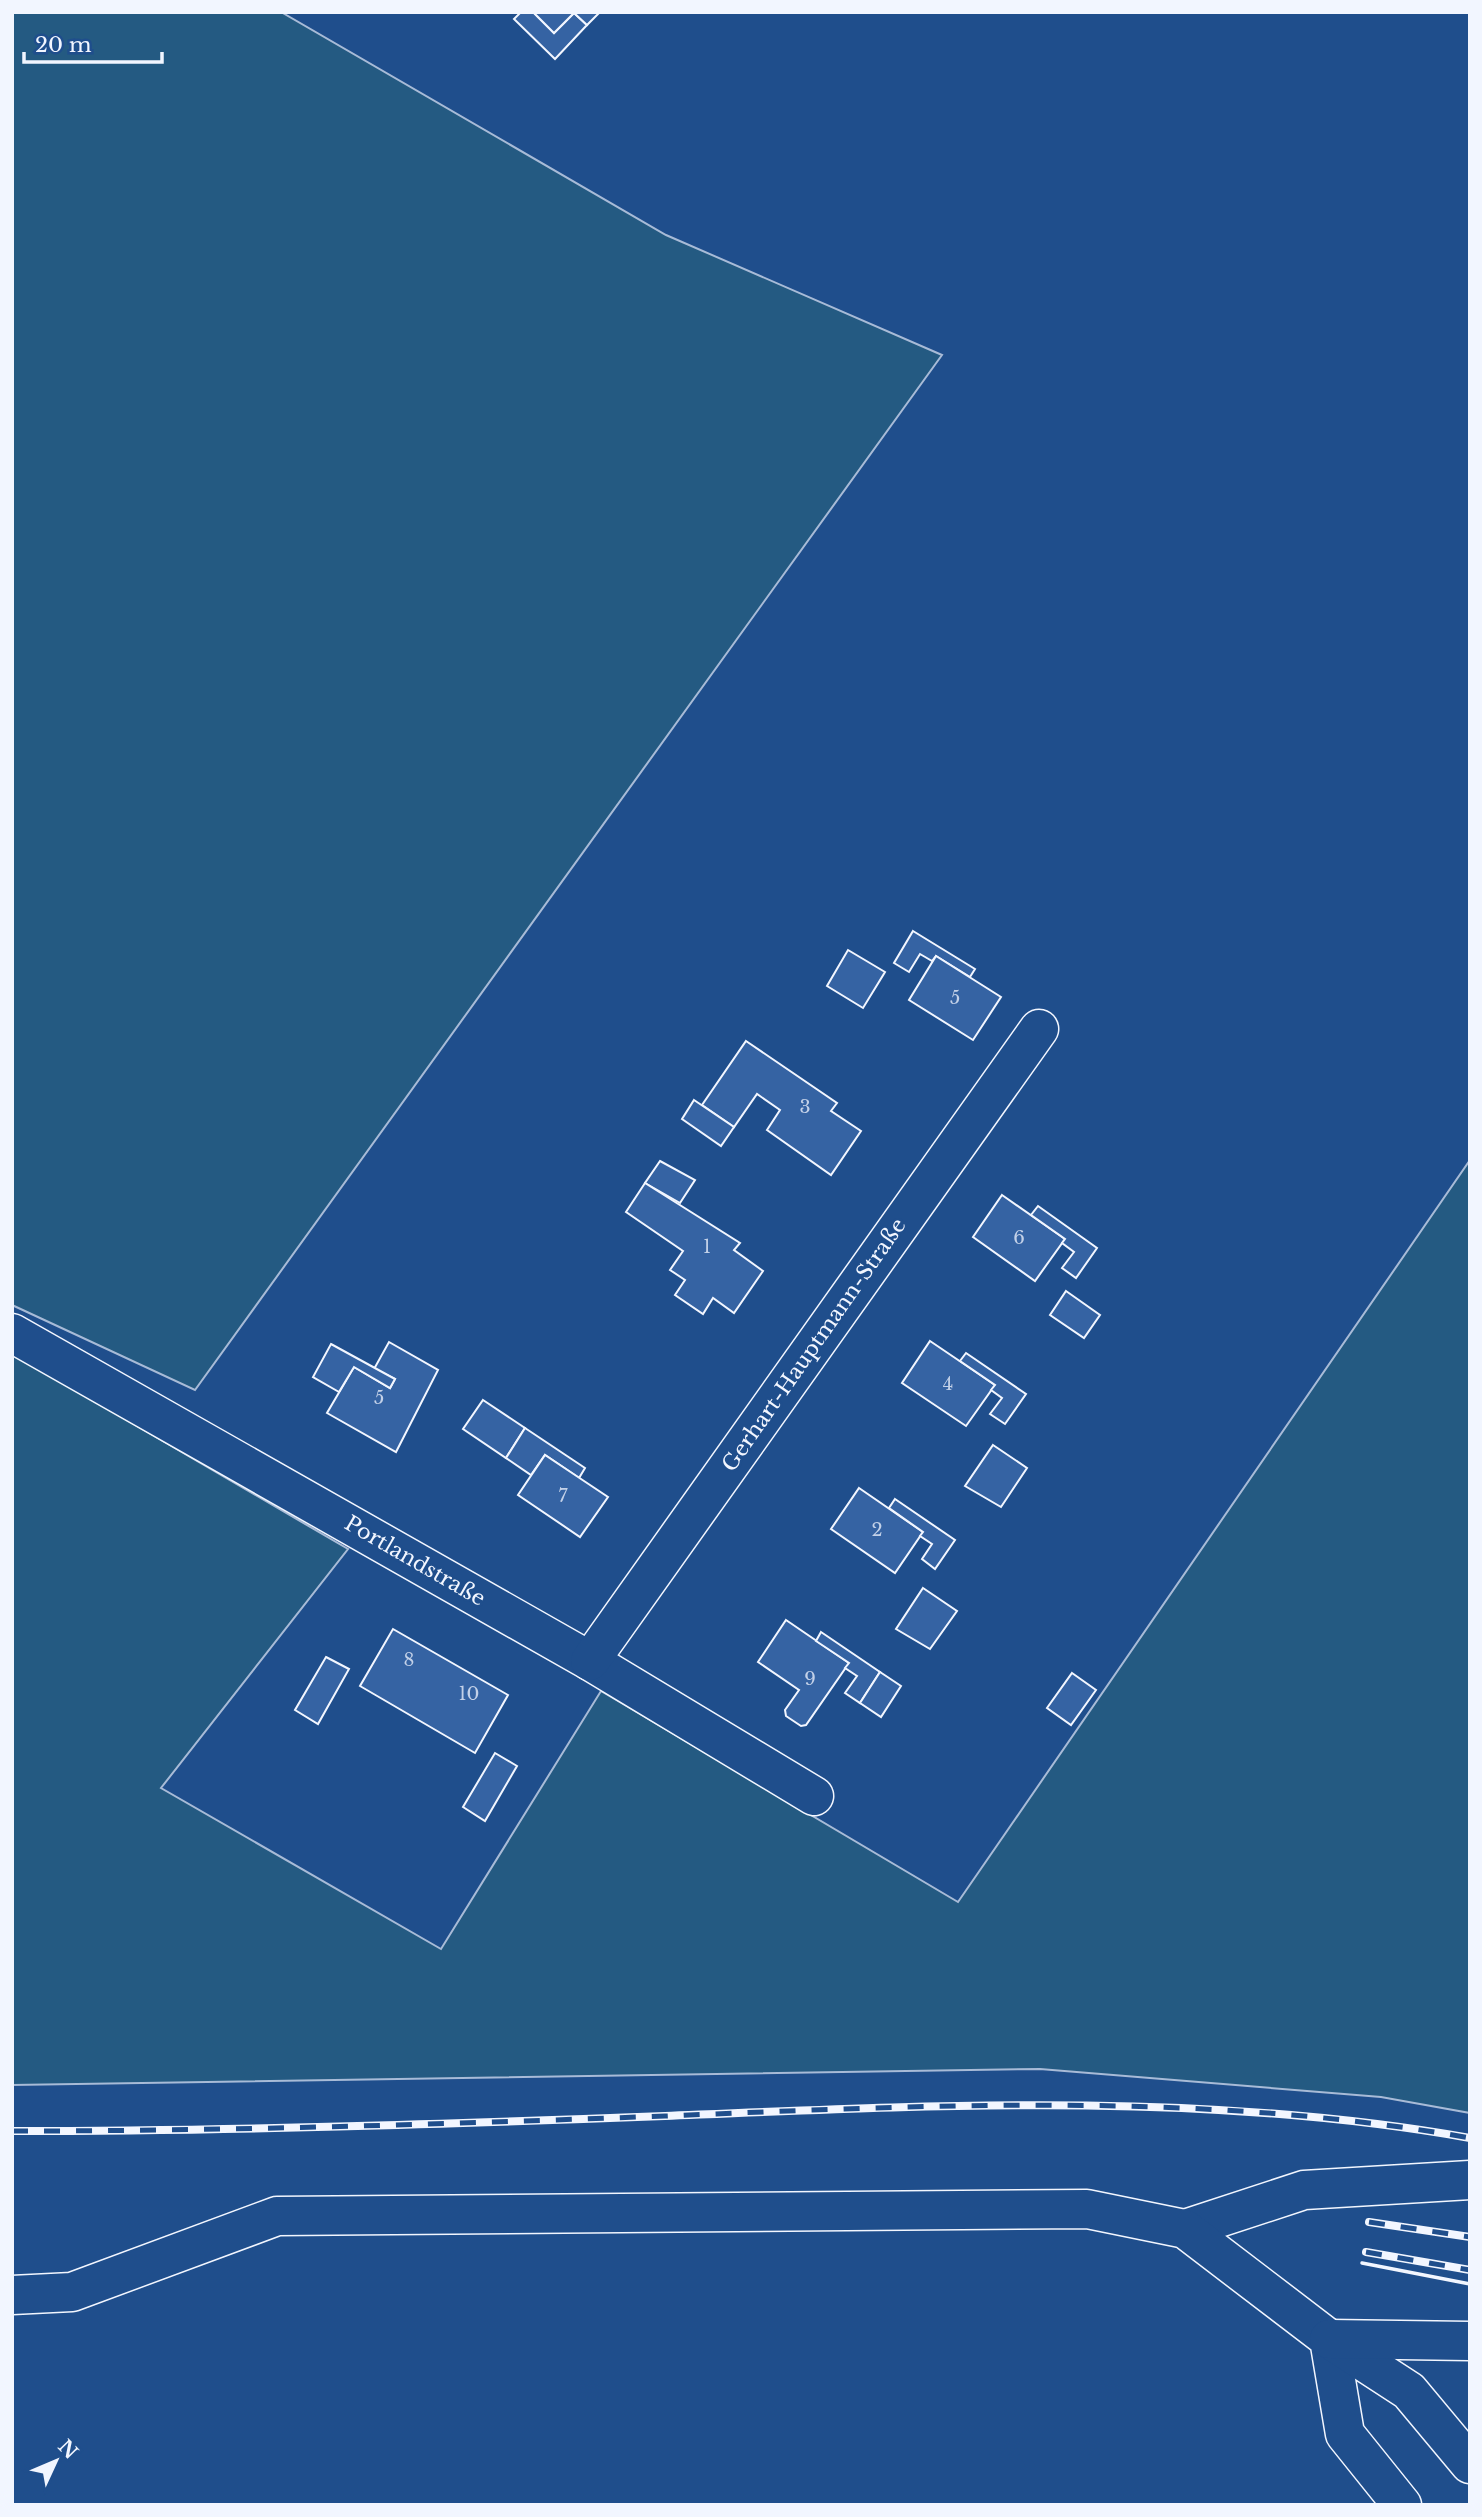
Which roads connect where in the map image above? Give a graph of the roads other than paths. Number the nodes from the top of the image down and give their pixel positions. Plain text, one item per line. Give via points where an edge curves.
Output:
1 (1039, 1029) dead end
2 (12, 1333) edge
3 (590, 1661) junction
4 (814, 1796) dead end
5 (1470, 2180) edge
6 (1185, 2229) junction
7 (12, 2295) edge
8 (1329, 2339) junction
9 (1470, 2341) edge
10 (1470, 2464) edge
11 (1402, 2505) edge

1 - 3 street, Gerhart-Hauptmann-Straße
2 - 3 street, Portlandstraße
3 - 4 street, Portlandstraße
5 - 6 street via 1304,2190
6 - 7 street via 1087,2209 277,2216 72,2292
6 - 8 street
8 - 9 street
8 - 10 street via 1409,2391
8 - 11 street via 1345,2434

